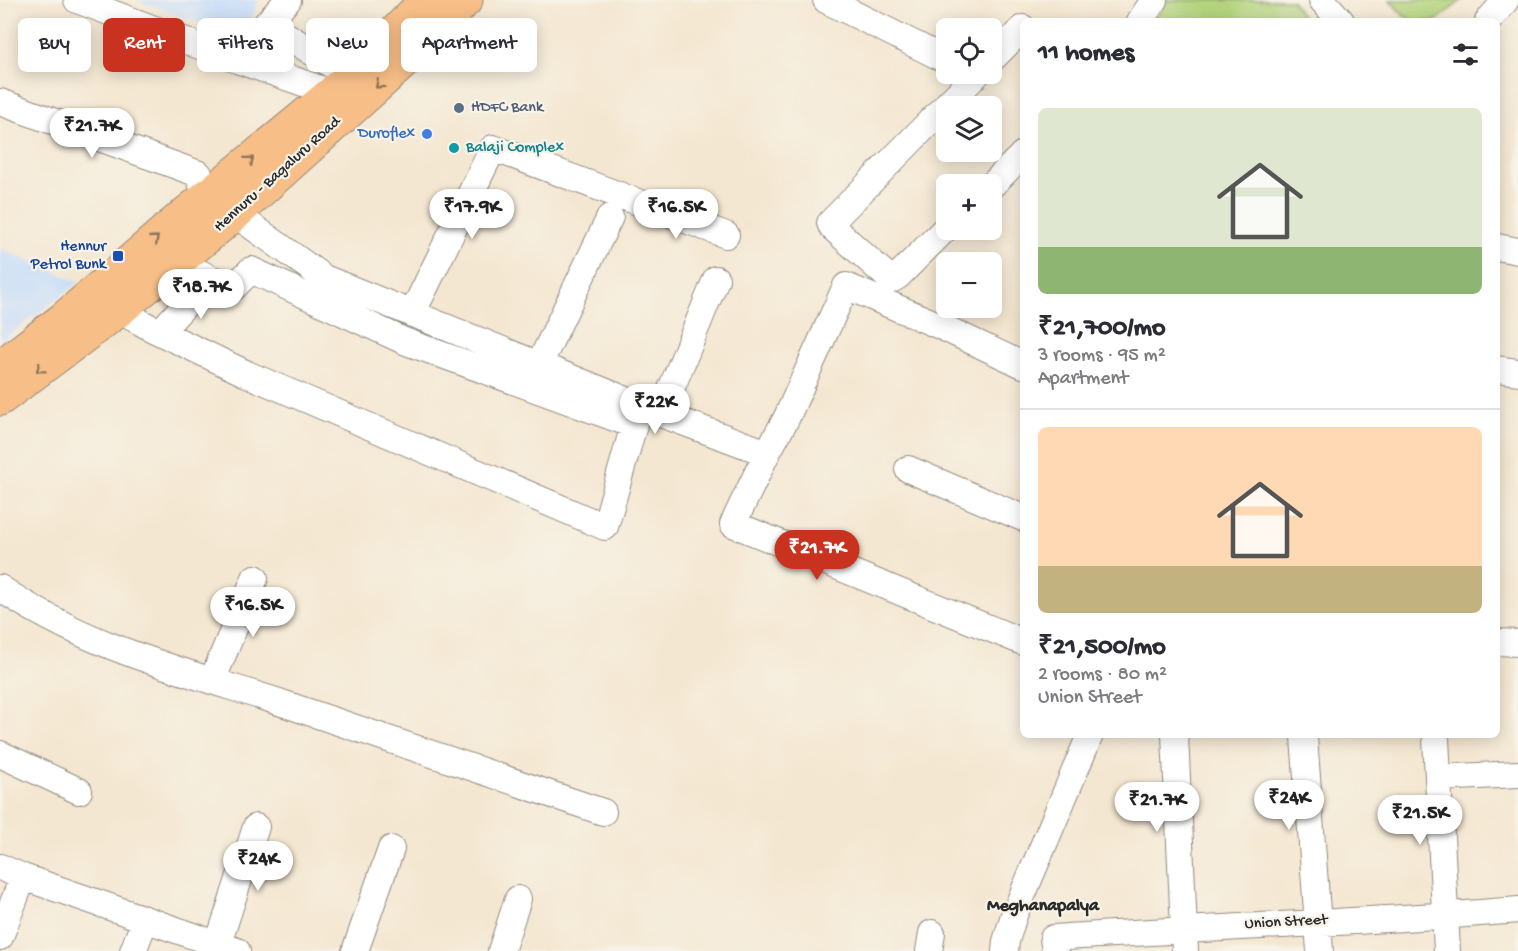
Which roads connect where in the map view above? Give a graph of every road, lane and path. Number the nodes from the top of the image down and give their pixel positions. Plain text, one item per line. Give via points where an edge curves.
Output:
1 (77, 0) edge
2 (288, 0) edge
3 (426, 0) edge
4 (466, 0) edge
5 (826, 0) edge
6 (1154, 0) edge
7 (1322, 0) edge
8 (1506, 0) edge
9 (1142, 18) edge
10 (1338, 18) edge
11 (1491, 18) edge
12 (1020, 31) edge
13 (1002, 48) edge
14 (936, 55) edge
15 (341, 84) junction
16 (965, 84) edge
17 (0, 102) edge
18 (1020, 157) edge
19 (1002, 174) edge
20 (205, 198) junction
21 (235, 214) junction
22 (610, 217) dead end
23 (726, 235) dead end
24 (936, 238) edge
25 (1500, 248) edge
26 (1518, 251) edge
27 (178, 262) junction
28 (210, 278) junction
29 (716, 279) dead end
30 (119, 310) junction
31 (412, 314) junction
32 (71, 329) junction
33 (160, 332) junction
34 (1020, 364) edge
35 (539, 365) junction
36 (0, 367) edge
37 (1500, 369) edge
38 (1518, 372) edge
39 (0, 399) edge
40 (661, 414) junction
41 (767, 453) junction
42 (908, 469) dead end
43 (1020, 517) edge
44 (255, 578) dead end
45 (0, 588) edge
46 (1020, 641) edge
47 (1500, 642) edge
48 (1518, 643) edge
49 (212, 681) junction
50 (1089, 738) edge
51 (1175, 738) edge
52 (1304, 738) edge
53 (1436, 739) dead end
54 (0, 754) edge
55 (1518, 774) edge
56 (1438, 778) junction
57 (79, 791) dead end
58 (603, 812) dead end
59 (256, 827) dead end
60 (390, 849) dead end
61 (11, 872) edge
62 (518, 899) dead end
63 (1518, 910) edge
64 (1445, 916) junction
65 (145, 920) junction
66 (1317, 922) junction
67 (0, 937) edge
68 (1184, 940) edge
69 (1054, 945) edge
70 (228, 948) edge
71 (133, 951) edge
72 (355, 951) edge
73 (501, 951) edge
74 (1005, 951) edge
75 (1320, 951) edge
76 (1447, 951) edge

1 - 15 street
2 - 15 street via 267,23
3 - 15 main road, Hennuru - Bagaluru Road
4 -> 21 main road, Hennuru - Bagaluru Road via 414,53
5 - 14 street
6 - 9 street
7 - 10 street
8 - 11 street
12 - 13 street
20 -> 15 main road, Hennuru - Bagaluru Road
16 - 24 street via 830,223 893,279
17 - 20 street via 199,174
18 - 19 street
32 -> 20 main road, Hennuru - Bagaluru Road
21 - 27 main road, Hennuru - Bagaluru Road
21 - 31 street via 324,278
22 - 35 street
23 - 31 street via 493,148
25 - 26 street
27 - 28 street
27 - 30 main road, Hennuru - Bagaluru Road
28 - 33 street
28 - 33 street via 234,287 251,270 404,341 634,425 605,528 247,374
29 - 40 street
30 - 32 main road, Hennuru - Bagaluru Road
30 - 33 street
31 - 35 street
32 - 36 main road
32 -> 39 main road
34 - 41 street via 846,286
35 - 40 street
37 - 38 street
40 - 41 street
41 - 46 street via 733,524
42 - 43 street
44 - 49 street
45 - 49 street via 70,630
47 - 48 street
49 - 58 street
50 - 74 street via 1014,915
51 - 68 street
52 - 66 street
53 - 56 street
54 - 57 street
55 - 56 street
56 - 64 street
59 - 70 street
60 - 72 street
61 - 65 street
61 - 67 street
62 - 73 street
63 - 64 street, Union Street
64 - 66 street, Union Street
64 - 76 street
65 - 70 street
65 - 71 street
66 - 68 street, Union Street
66 - 75 street
68 - 69 street, Union Street

